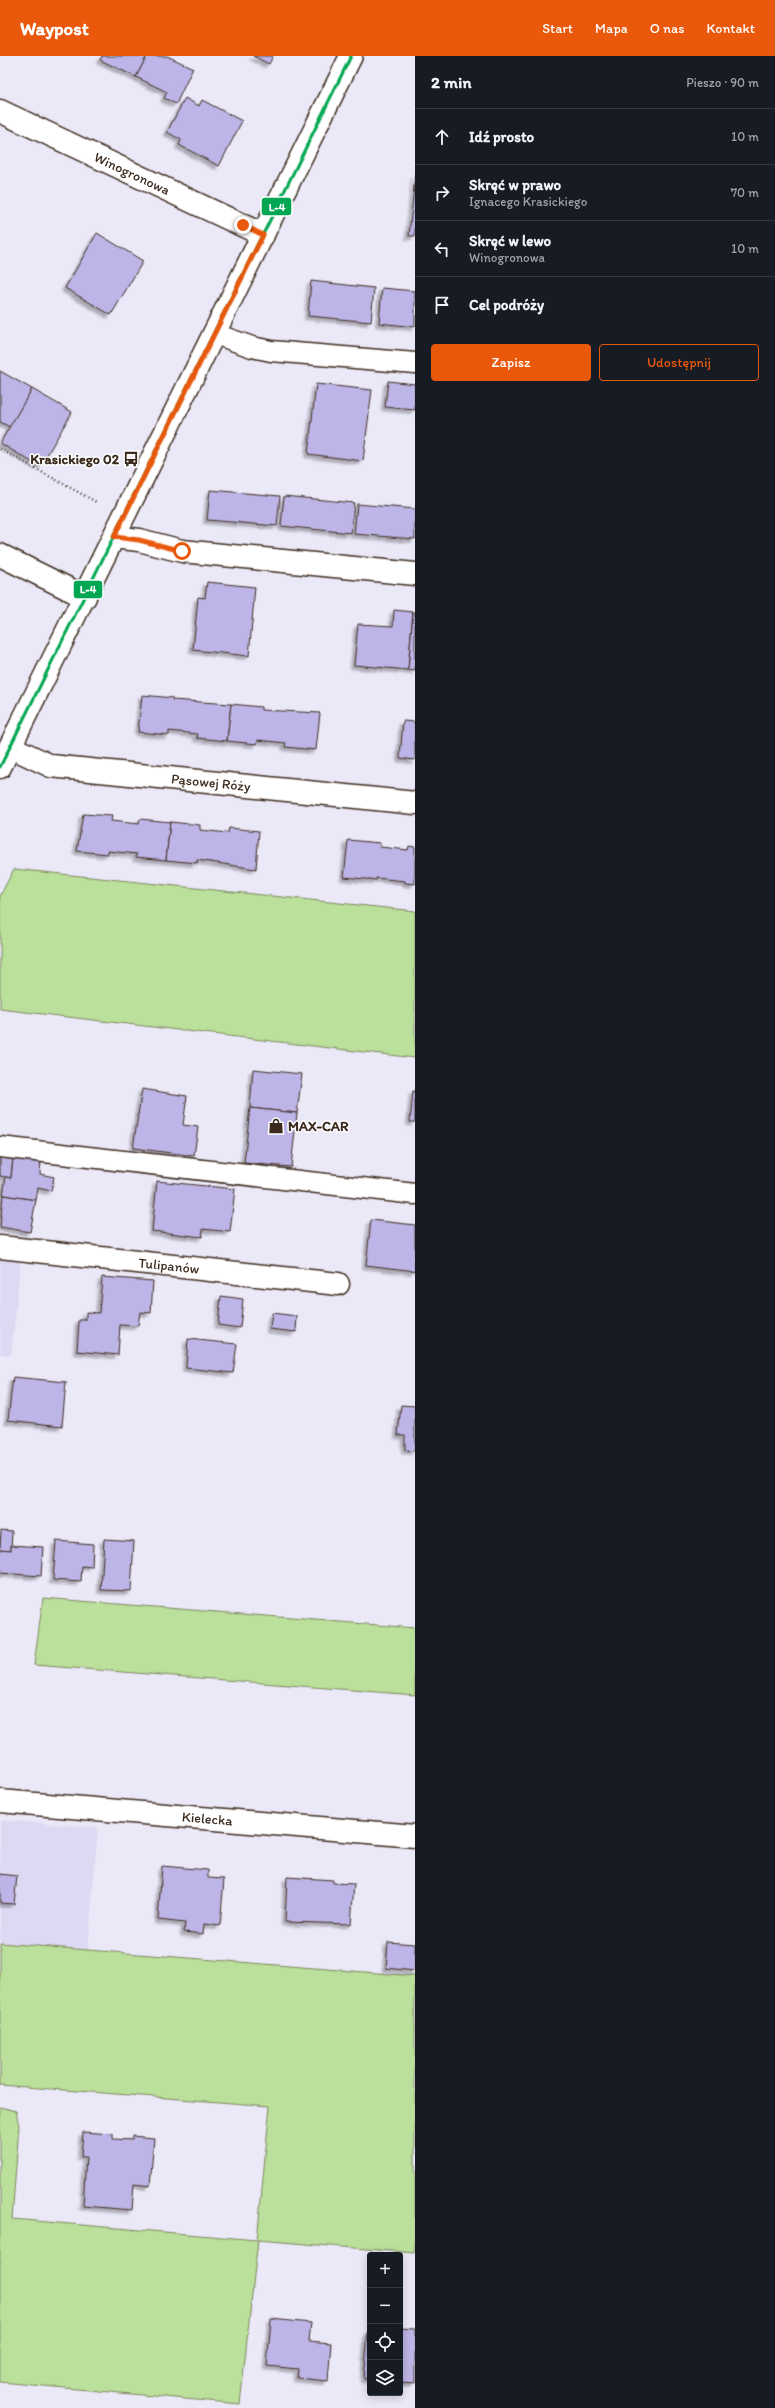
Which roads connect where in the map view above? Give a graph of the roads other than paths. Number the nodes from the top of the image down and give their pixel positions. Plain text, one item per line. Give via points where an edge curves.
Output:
1 (351, 56) edge
2 (0, 111) edge
3 (263, 235) junction
4 (214, 334) junction
5 (415, 363) edge
6 (114, 537) junction
7 (0, 556) edge
8 (415, 574) edge
9 (85, 597) junction
10 (11, 747) junction
11 (0, 767) edge
12 (415, 803) edge
13 (0, 1147) edge
14 (415, 1194) edge
15 (0, 1247) edge
16 (338, 1284) dead end
17 (0, 1801) edge
18 (415, 1836) edge

1 - 3 street
2 - 3 street, Winogronowa
3 - 4 street
4 - 5 lane via 252,347 271,350
4 - 6 street
6 - 8 street via 139,540 182,551
6 - 9 street
7 - 9 street
9 - 10 street
10 - 11 street
10 - 12 street, Pąsowej Róży via 51,766
13 - 14 lane
15 - 16 street, Tulipanów
17 - 18 street, Kielecka

